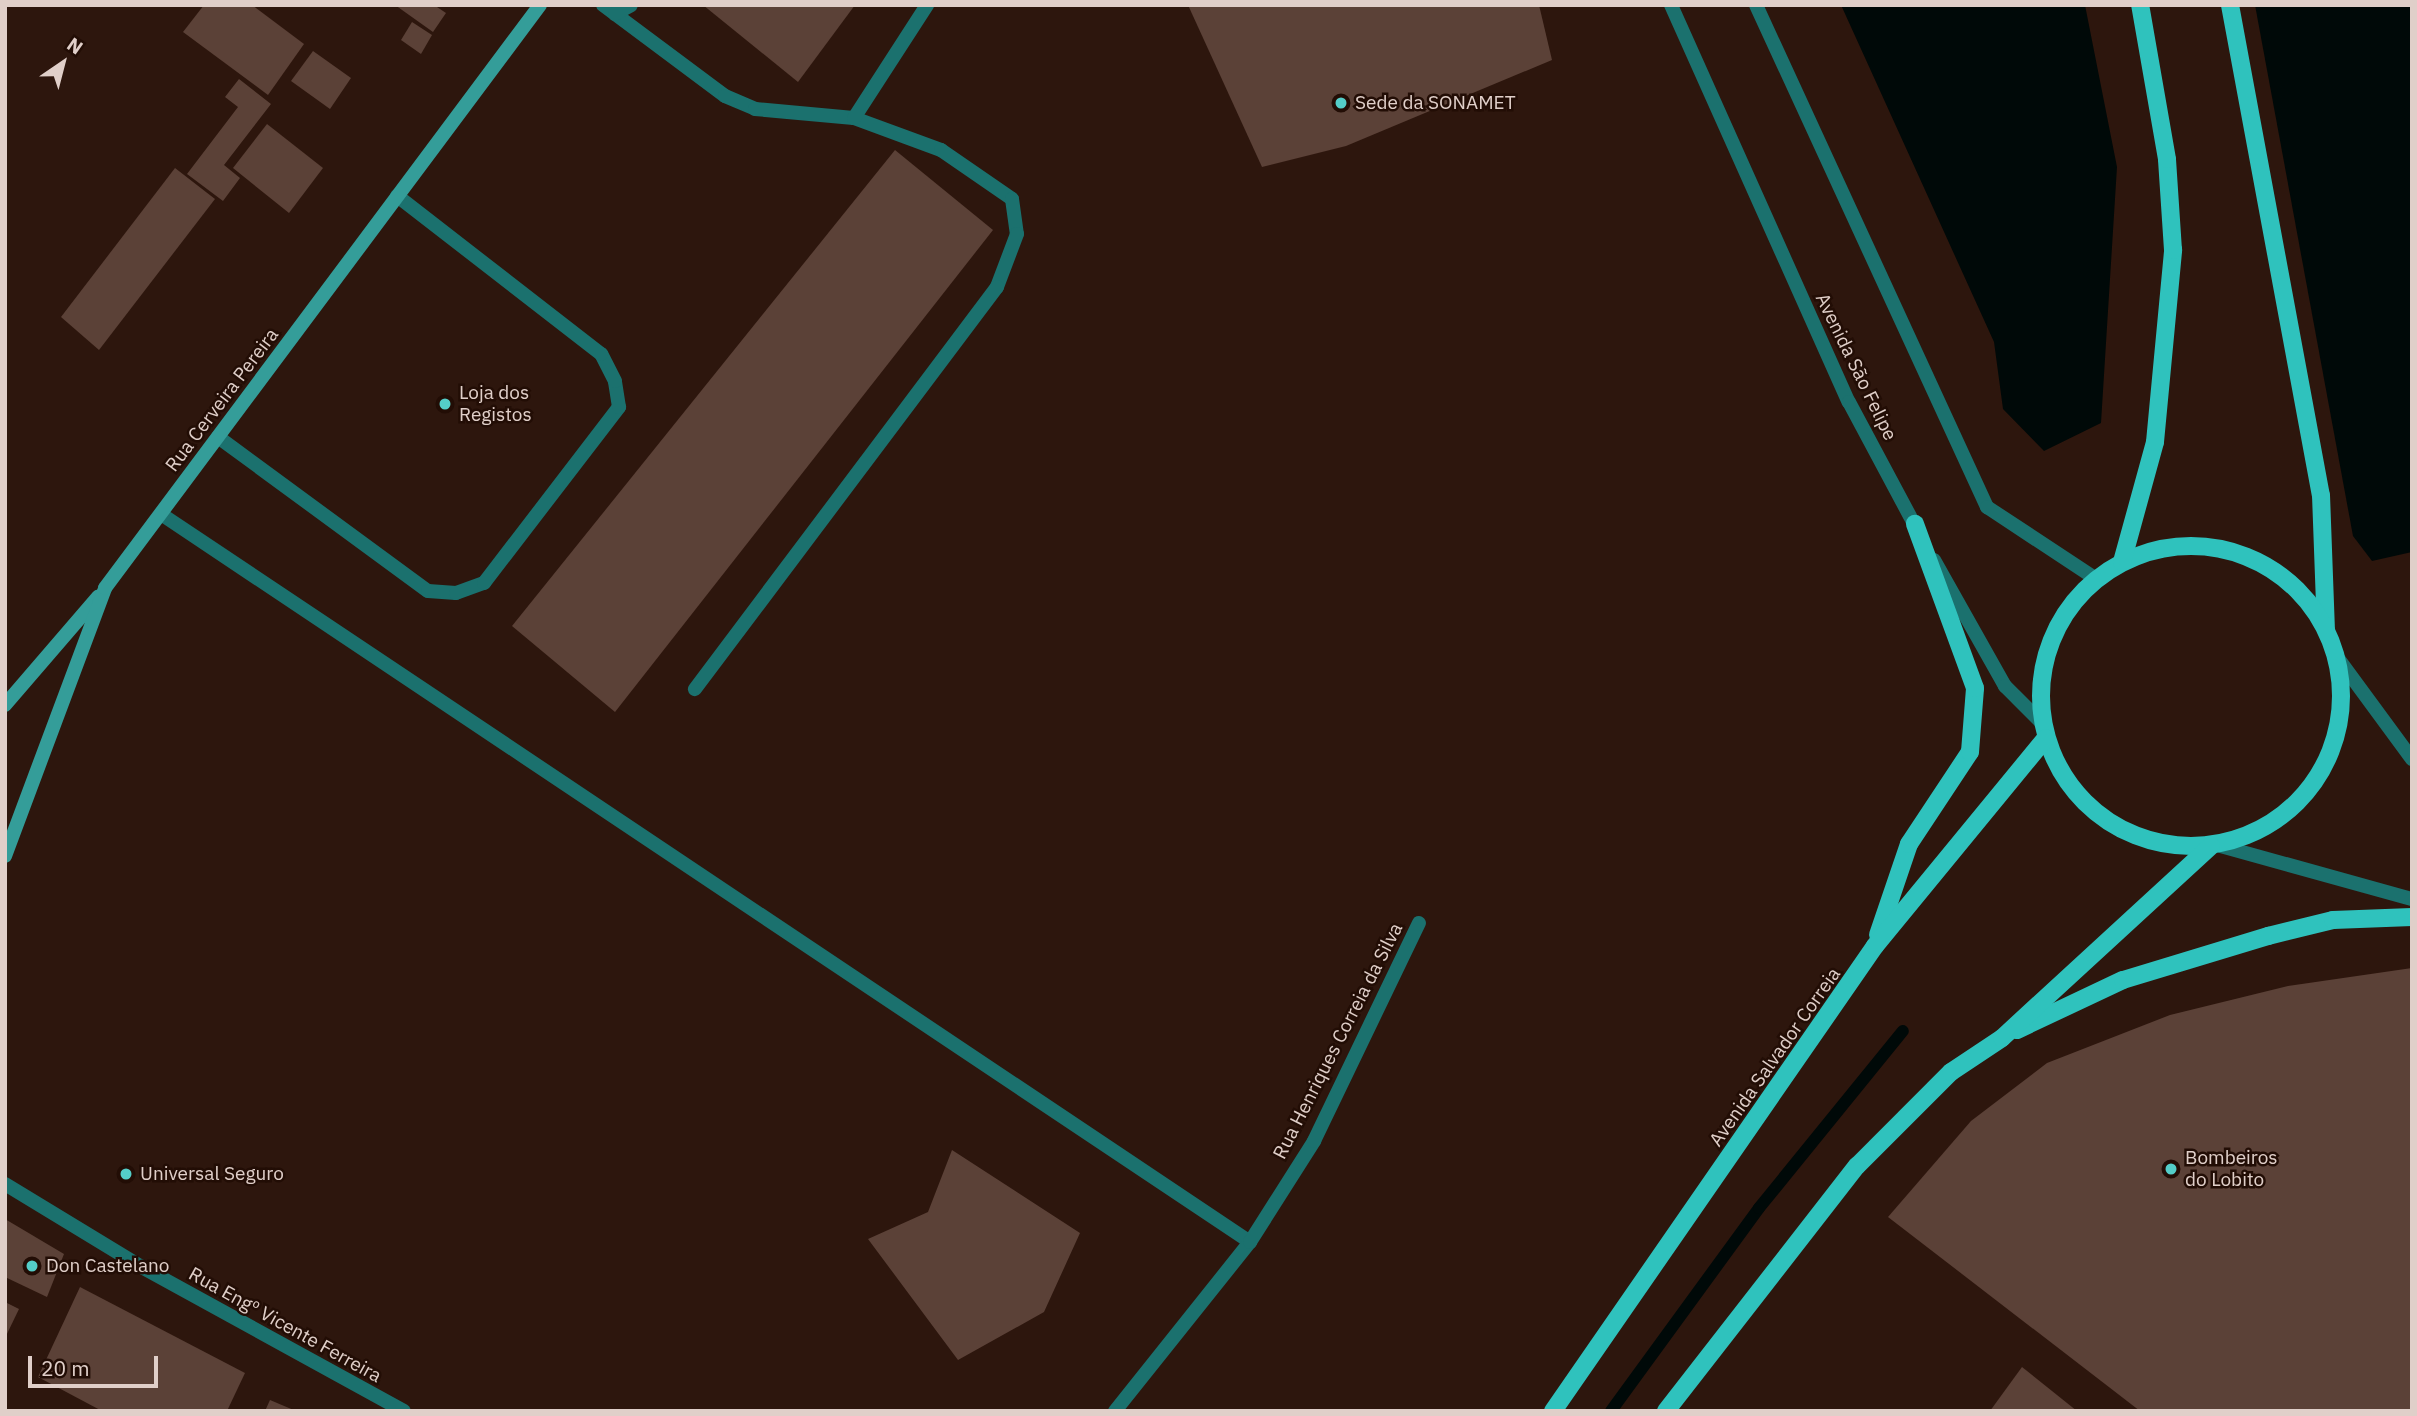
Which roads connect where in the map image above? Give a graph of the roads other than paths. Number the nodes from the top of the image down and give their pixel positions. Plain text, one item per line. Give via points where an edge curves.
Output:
1 (540, 5) edge
2 (631, 5) edge
3 (928, 5) edge
4 (1671, 5) edge
5 (1756, 5) edge
6 (2140, 5) edge
7 (2230, 5) edge
8 (609, 9) edge
9 (854, 118) junction
10 (397, 196) junction
11 (218, 437) junction
12 (161, 514) junction
13 (1914, 524) junction
14 (2122, 562) junction
15 (2096, 579) junction
16 (105, 588) junction
17 (2326, 629) junction
18 (2337, 657) junction
19 (695, 690) dead end
20 (5, 705) edge
21 (2044, 731) junction
22 (2412, 759) edge
23 (2214, 846) junction
24 (5, 856) edge
25 (2412, 899) edge
26 (2412, 916) edge
27 (1419, 923) dead end
28 (1875, 946) junction
29 (2001, 1038) junction
30 (5, 1184) edge
31 (1250, 1242) junction
32 (404, 1411) edge
33 (1115, 1411) edge
34 (1553, 1411) edge
35 (1666, 1411) edge

1 - 10 main road, Rua Cerveira Pereira
2 - 8 street
3 - 9 street
4 - 13 street, Avenida São Felipe via 1849,402
5 - 15 street via 1987,507
6 - 14 main road via 2167,159 2173,250 2155,442
7 - 17 main road via 2320,495
8 - 9 street via 725,96 745,105
9 - 19 street via 941,150 1012,199 1017,234 997,287
10 - 11 main road, Rua Cerveira Pereira
10 - 11 street via 601,354 615,381 619,408 484,583 456,593 428,591
11 - 12 main road, Rua Cerveira Pereira
12 - 16 main road, Rua Cerveira Pereira
12 - 31 street
13 - 21 street, Avenida São Felipe via 2005,686
13 - 28 main road via 1975,688 1970,752 1909,844
14 - 15 main road
14 - 17 main road via 2179,546 2237,553 2289,582
15 - 21 main road via 2076,597 2049,643 2042,670
16 - 20 main road
16 - 24 main road, Rua Cerveira Pereira
17 - 18 main road
18 - 22 street
18 - 23 main road via 2341,713 2326,766 2292,810 2269,826
21 - 23 main road via 2070,785 2109,822 2158,843
21 - 28 main road, Avenida Salvador Correia
23 - 25 street
23 - 29 main road
26 - 29 main road via 2333,920 2268,936 2123,980
27 - 31 street, Rua Henriques Correia da Silva via 1314,1141
28 - 34 main road, Avenida Salvador Correia
29 - 35 main road via 1951,1072 1857,1166
30 - 32 street, Rua Engº Vicente Ferreira via 139,1266
31 - 33 street, Rua Henriques Correia da Silva

